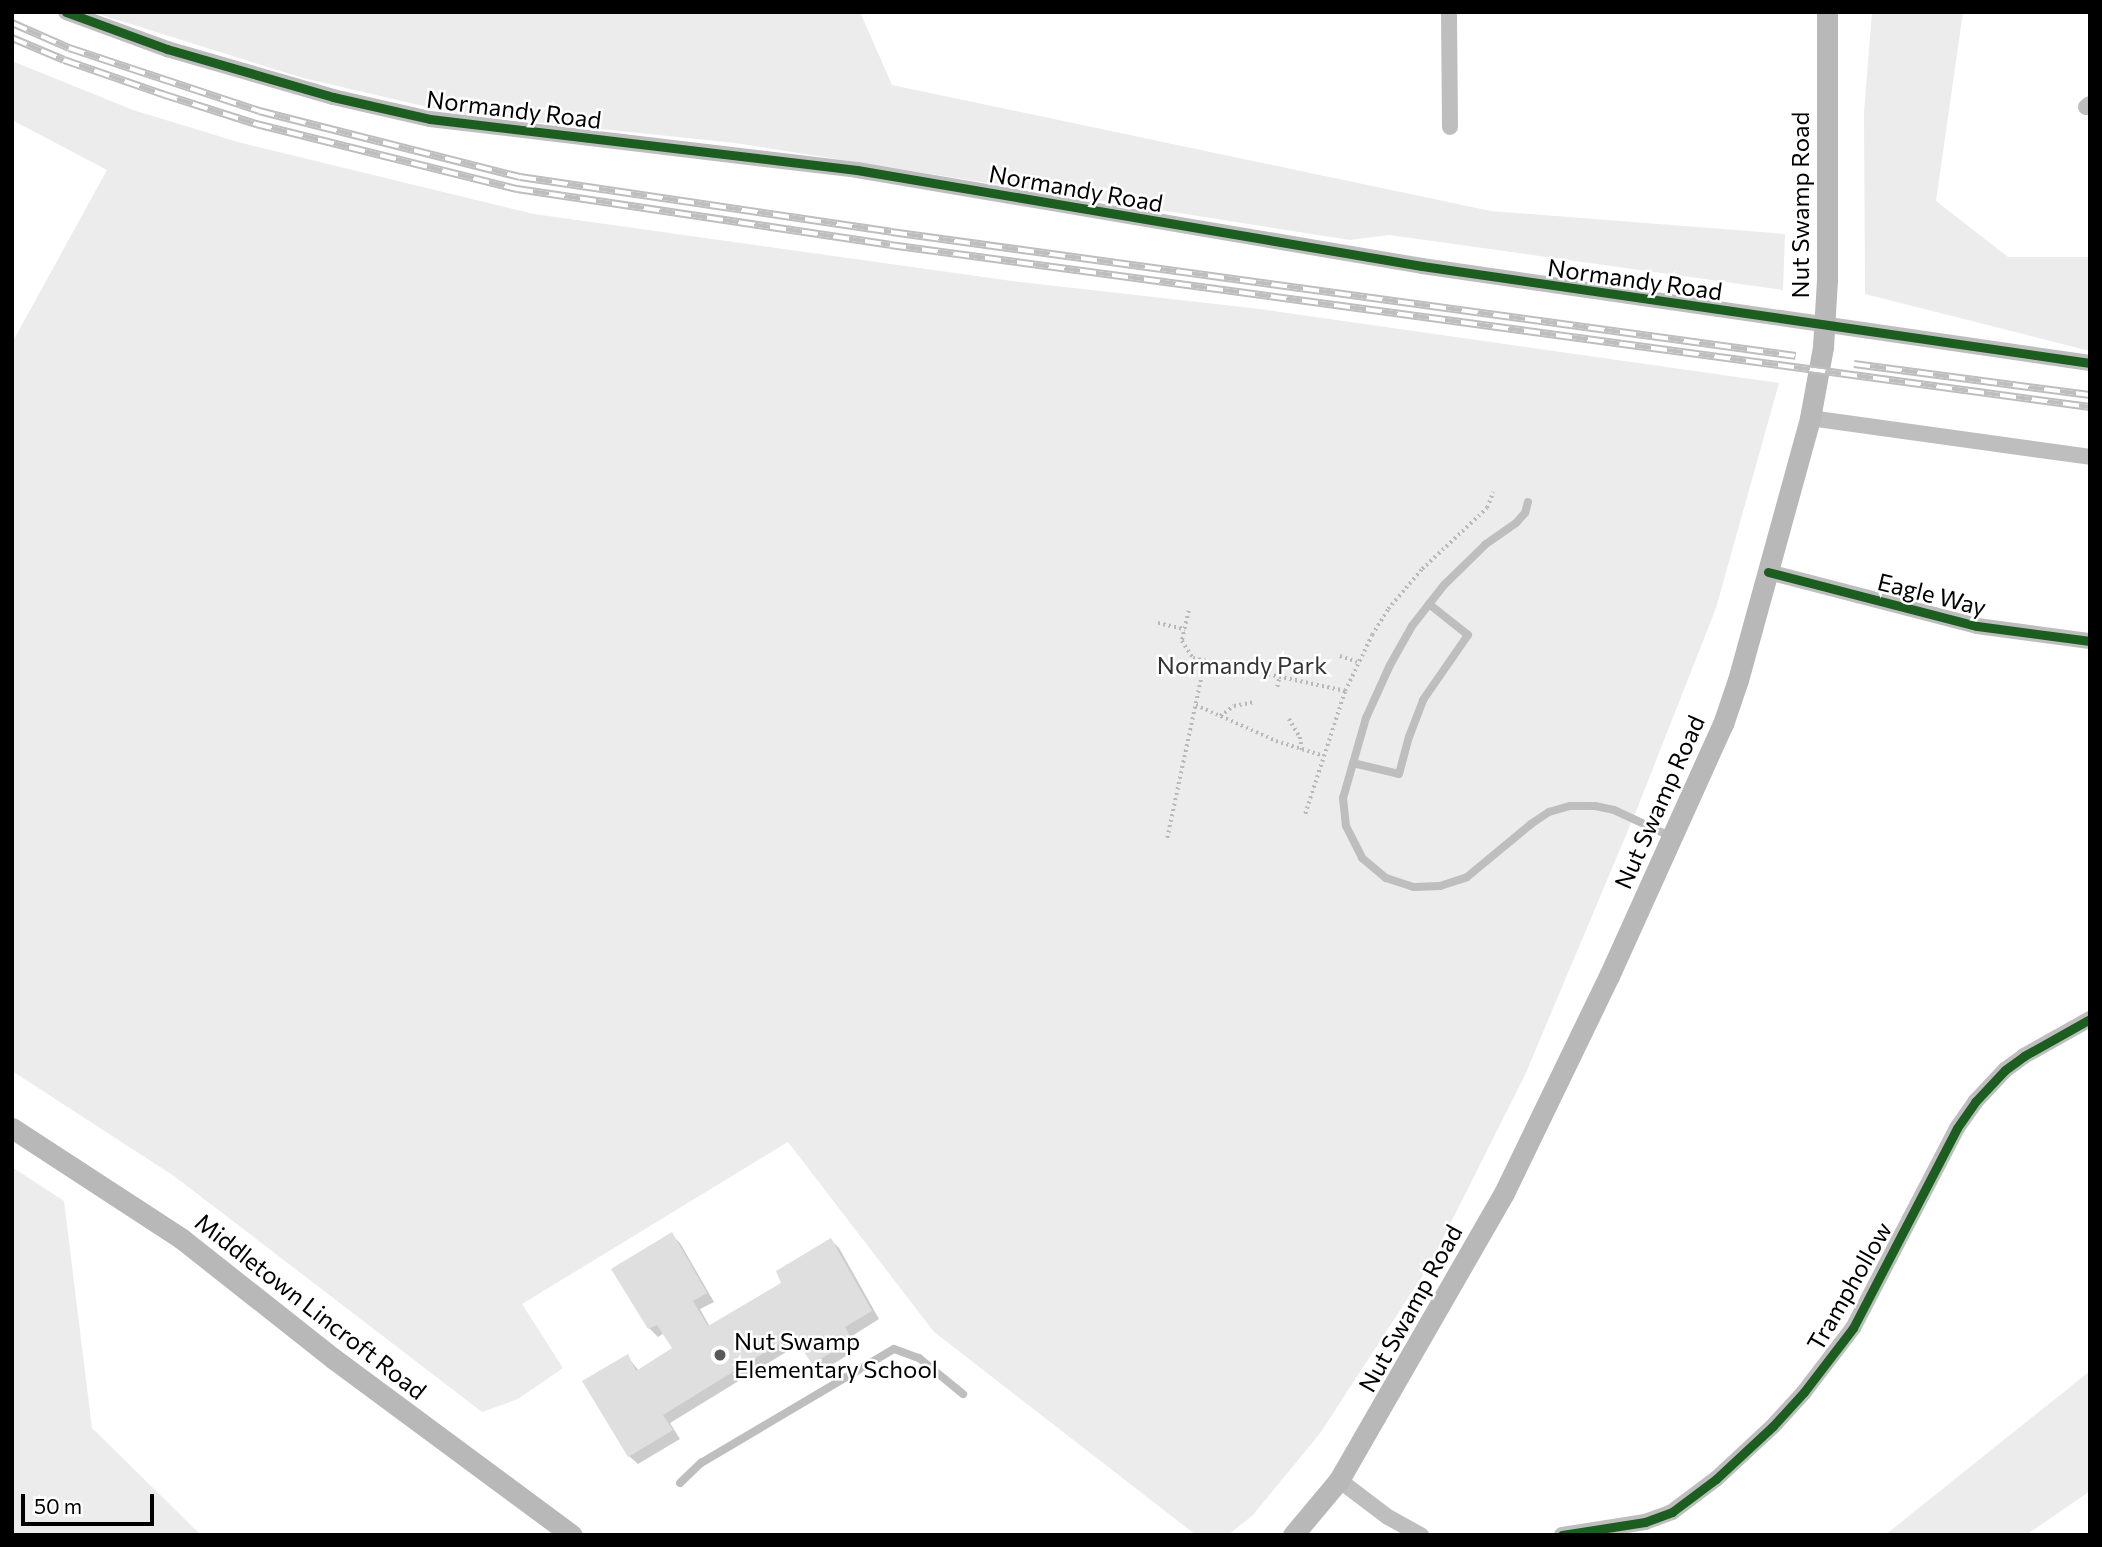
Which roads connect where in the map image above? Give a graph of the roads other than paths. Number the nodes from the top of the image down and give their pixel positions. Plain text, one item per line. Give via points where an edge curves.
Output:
1 (66, 12) edge
2 (1449, 12) edge
3 (1827, 12) edge
4 (1450, 127) dead end
5 (1825, 326) junction
6 (2090, 363) edge
7 (1810, 418) junction
8 (2090, 457) edge
9 (1528, 502) dead end
10 (1768, 572) junction
11 (1429, 604) junction
12 (2090, 641) edge
13 (1353, 763) junction
14 (1672, 837) junction
15 (2090, 1019) edge
16 (12, 1128) edge
17 (963, 1394) dead end
18 (1339, 1480) junction
19 (680, 1483) dead end
20 (572, 1535) edge
21 (1293, 1535) edge
22 (1422, 1535) edge
23 (1562, 1535) edge

1 - 5 street, Normandy Road via 167,49 333,97 430,119 856,170 1422,266
2 - 4 street
3 - 5 main road, Nut Swamp Road
5 - 6 street, Normandy Road
5 - 7 main road, Nut Swamp Road
7 - 8 street
7 - 10 main road, Nut Swamp Road
9 - 11 lane via 1516,523 1485,545
10 - 12 street, Eagle Way via 1977,626
10 - 14 main road, Nut Swamp Road via 1723,724
11 - 13 lane via 1390,665 1366,718
11 - 13 lane via 1468,635 1423,700 1399,774
13 - 14 lane via 1343,798 1346,827 1362,858 1386,878 1414,887 1440,886 1467,877 1540,818 1570,806 1614,810
14 - 18 main road, Nut Swamp Road via 1504,1193
15 - 23 street, Tramphollow via 2024,1056 1975,1102 1853,1328 1773,1426 1672,1512 1645,1522
16 - 20 main road, Middletown Lincroft Road via 182,1238 334,1359
17 - 19 lane via 919,1358 894,1349 701,1463
18 - 21 main road, Nut Swamp Road
18 - 22 street via 1388,1517

